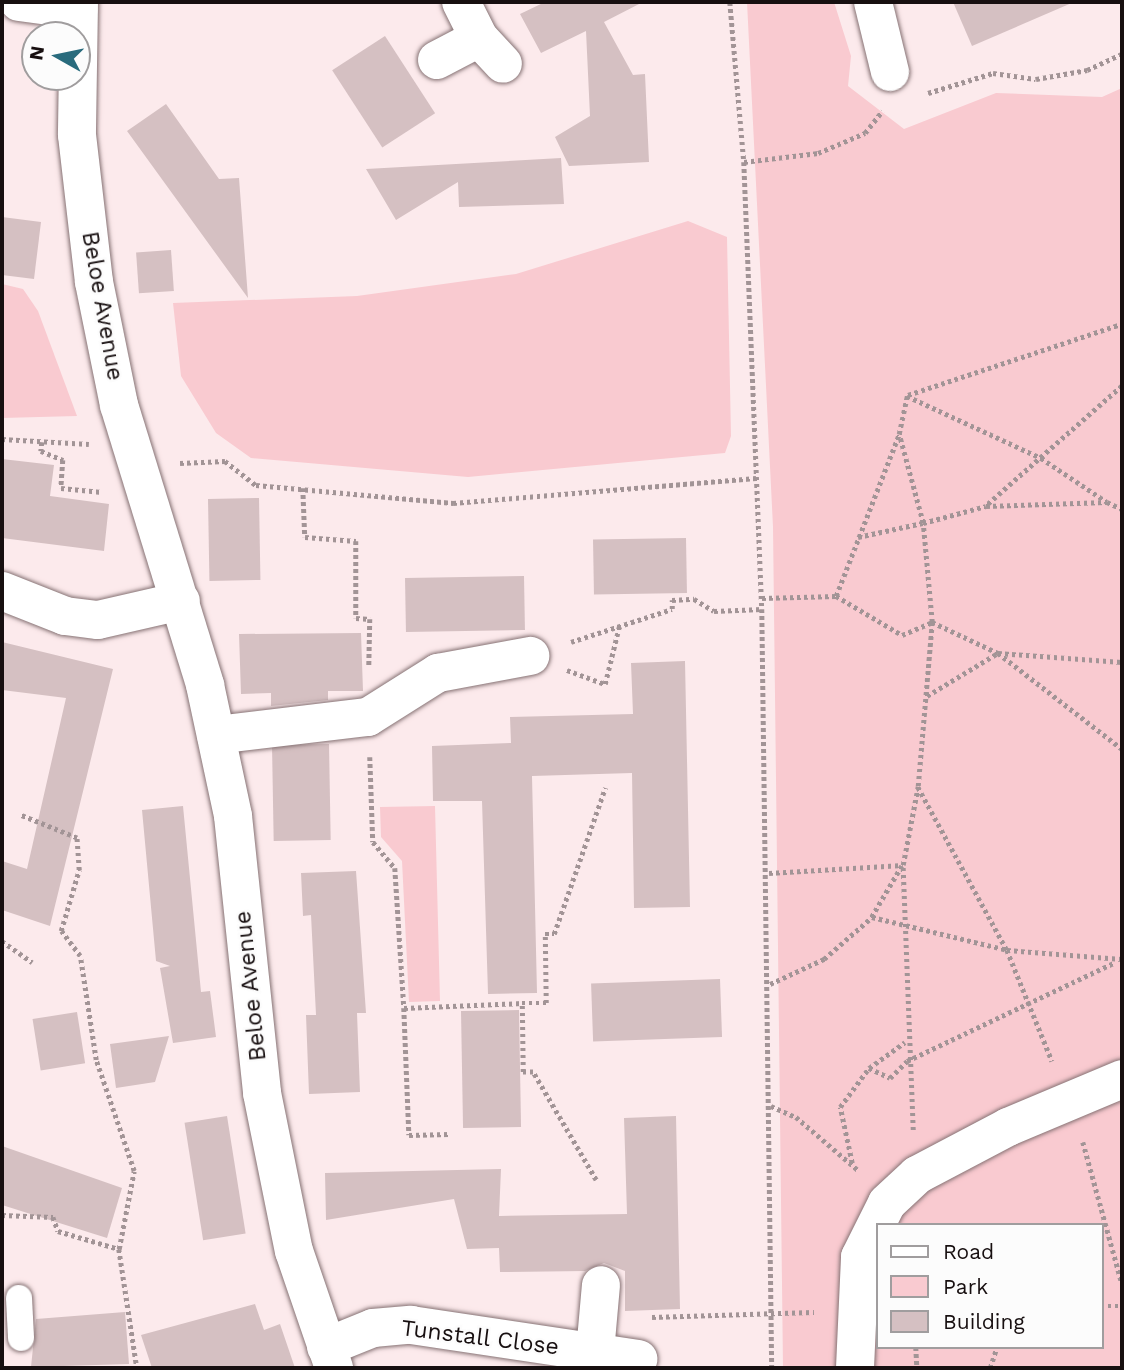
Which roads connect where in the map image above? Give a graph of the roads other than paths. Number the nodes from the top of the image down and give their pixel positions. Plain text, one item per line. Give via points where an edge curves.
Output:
1 (19, 2) edge
2 (461, 2) edge
3 (873, 2) edge
4 (79, 6) edge
5 (437, 60) dead end
6 (897, 91) road end
7 (2, 591) edge
8 (181, 601) junction
9 (530, 656) road end
10 (216, 735) junction
11 (1122, 1079) edge
12 (877, 1223) edge
13 (876, 1225) edge
14 (601, 1285) dead end
15 (19, 1298) dead end
16 (21, 1338) dead end
17 (595, 1352) junction
18 (330, 1358) edge
19 (638, 1359) dead end
20 (855, 1368) edge

1 - 4 street
2 - 5 street via 491,51
3 - 6 street
4 - 8 street, Beloe Avenue via 77,135 94,282 137,465
7 - 8 street via 65,617 98,620
8 - 10 street, Beloe Avenue
9 - 10 street via 438,673 368,717
10 - 18 street, Beloe Avenue via 233,816 262,1093 294,1251
11 - 12 street via 917,1175 887,1203
13 - 20 street via 860,1258
14 - 17 street
15 - 16 lane
17 - 18 street, Tunstall Close via 411,1325 373,1328
17 - 19 street, Tunstall Close

